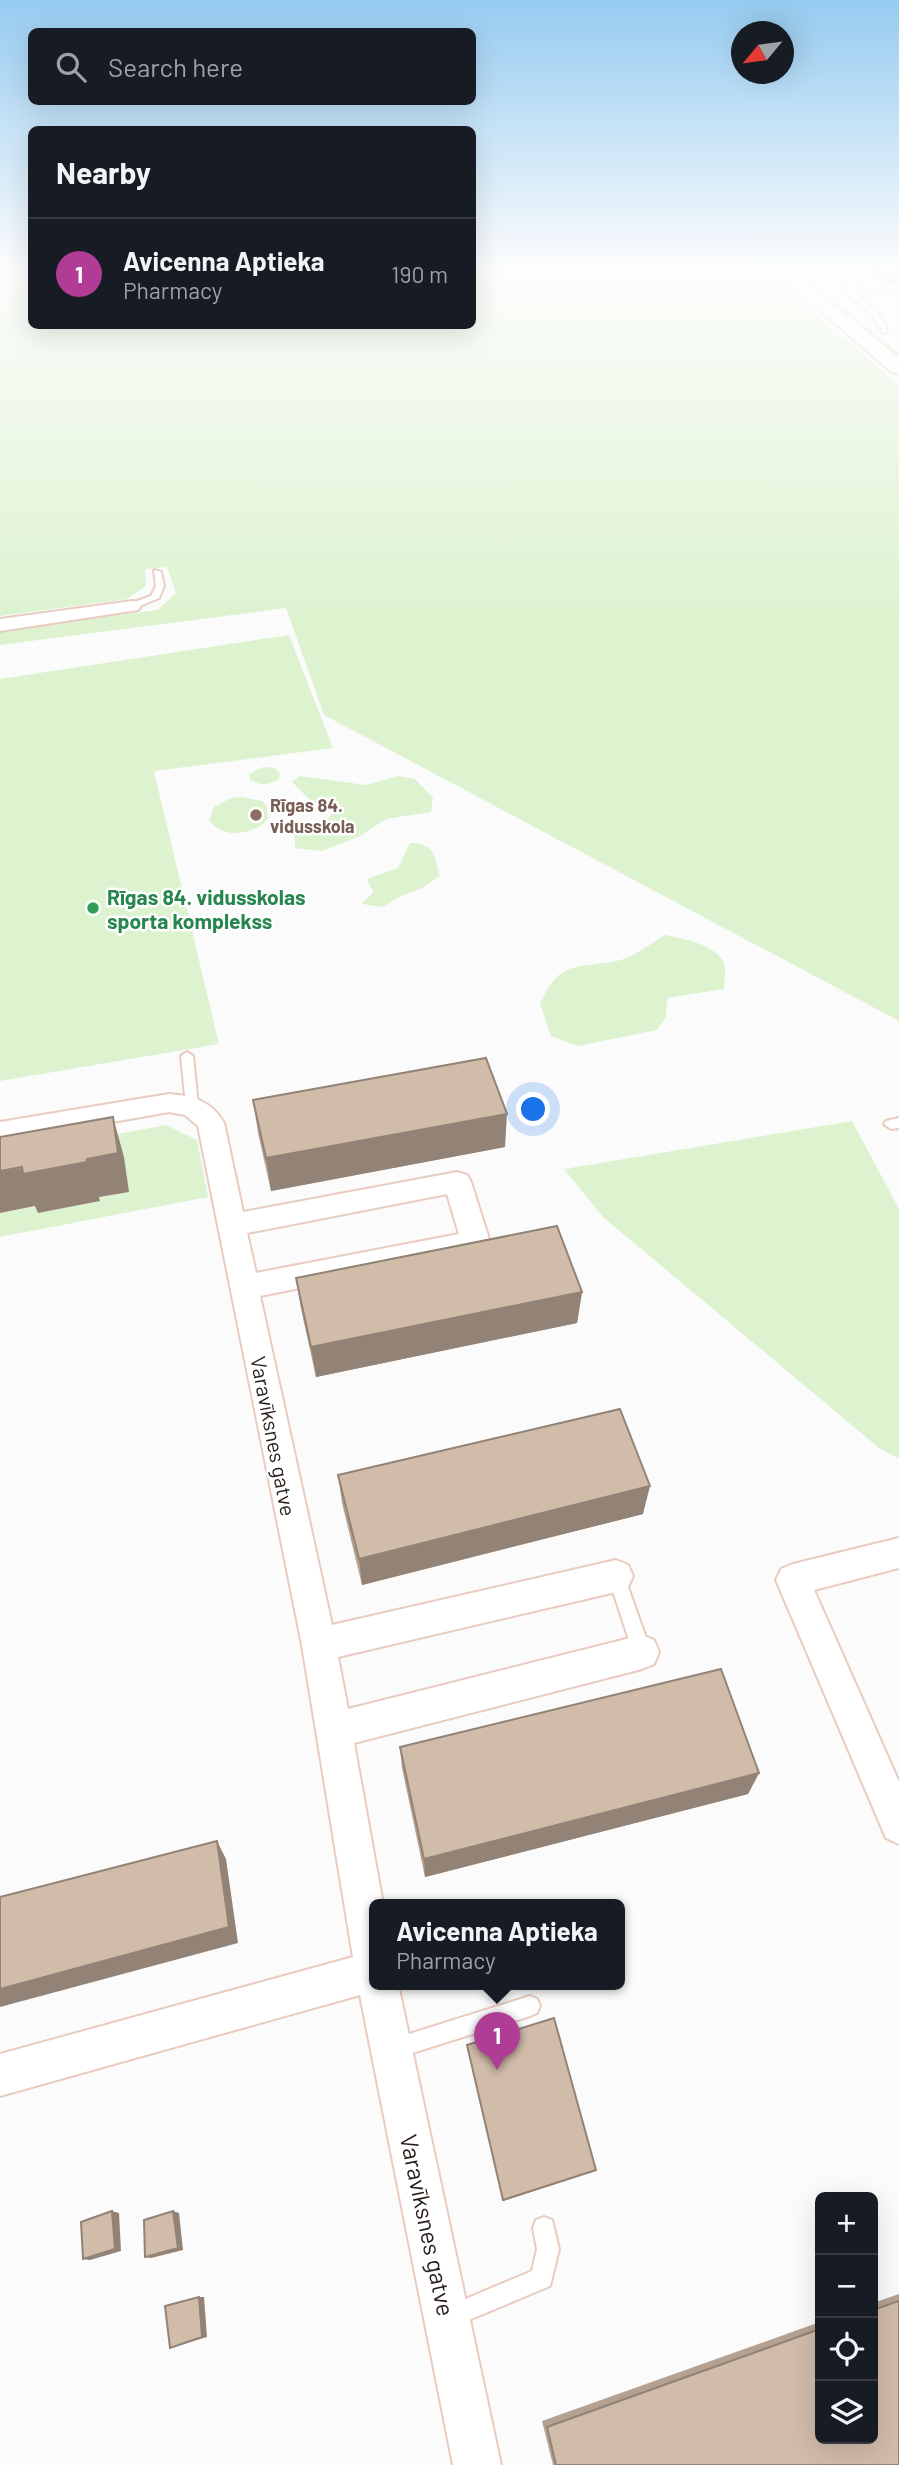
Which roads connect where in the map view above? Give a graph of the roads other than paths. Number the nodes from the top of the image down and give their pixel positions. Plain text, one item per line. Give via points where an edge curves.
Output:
1 (157, 572) dead end
2 (132, 606) joint
3 (0, 625) edge
4 (187, 1056) dead end
5 (192, 1105) junction
6 (0, 1132) edge
7 (233, 1225) junction
8 (245, 1287) junction
9 (899, 1553) edge
10 (616, 1576) joint
11 (319, 1645) junction
12 (642, 1652) joint
13 (334, 1730) junction
14 (889, 1775) edge
15 (899, 1825) edge
16 (369, 1937) edge
17 (369, 1973) edge
18 (379, 1990) edge
19 (530, 2006) dead end
20 (391, 2049) junction
21 (0, 2075) edge
22 (544, 2228) dead end
23 (447, 2318) junction
24 (477, 2465) edge

1 - 2 lane via 160,586 155,598
2 - 3 street
4 - 5 lane
5 - 6 street via 139,1106
5 - 7 street, Varavīksnes gatve via 211,1123
7 - 8 street, Varavīksnes gatve
7 - 8 street via 457,1182 476,1241
8 - 11 street, Varavīksnes gatve
9 - 14 street via 793,1580
10 - 11 street
10 - 12 lane
11 - 13 street, Varavīksnes gatve
12 - 13 street
13 - 16 street, Varavīksnes gatve
14 - 15 street
17 - 21 street
18 - 20 street, Varavīksnes gatve
19 - 20 lane
20 - 23 street, Varavīksnes gatve
22 - 23 lane via 548,2249 542,2278
23 - 24 street, Varavīksnes gatve

